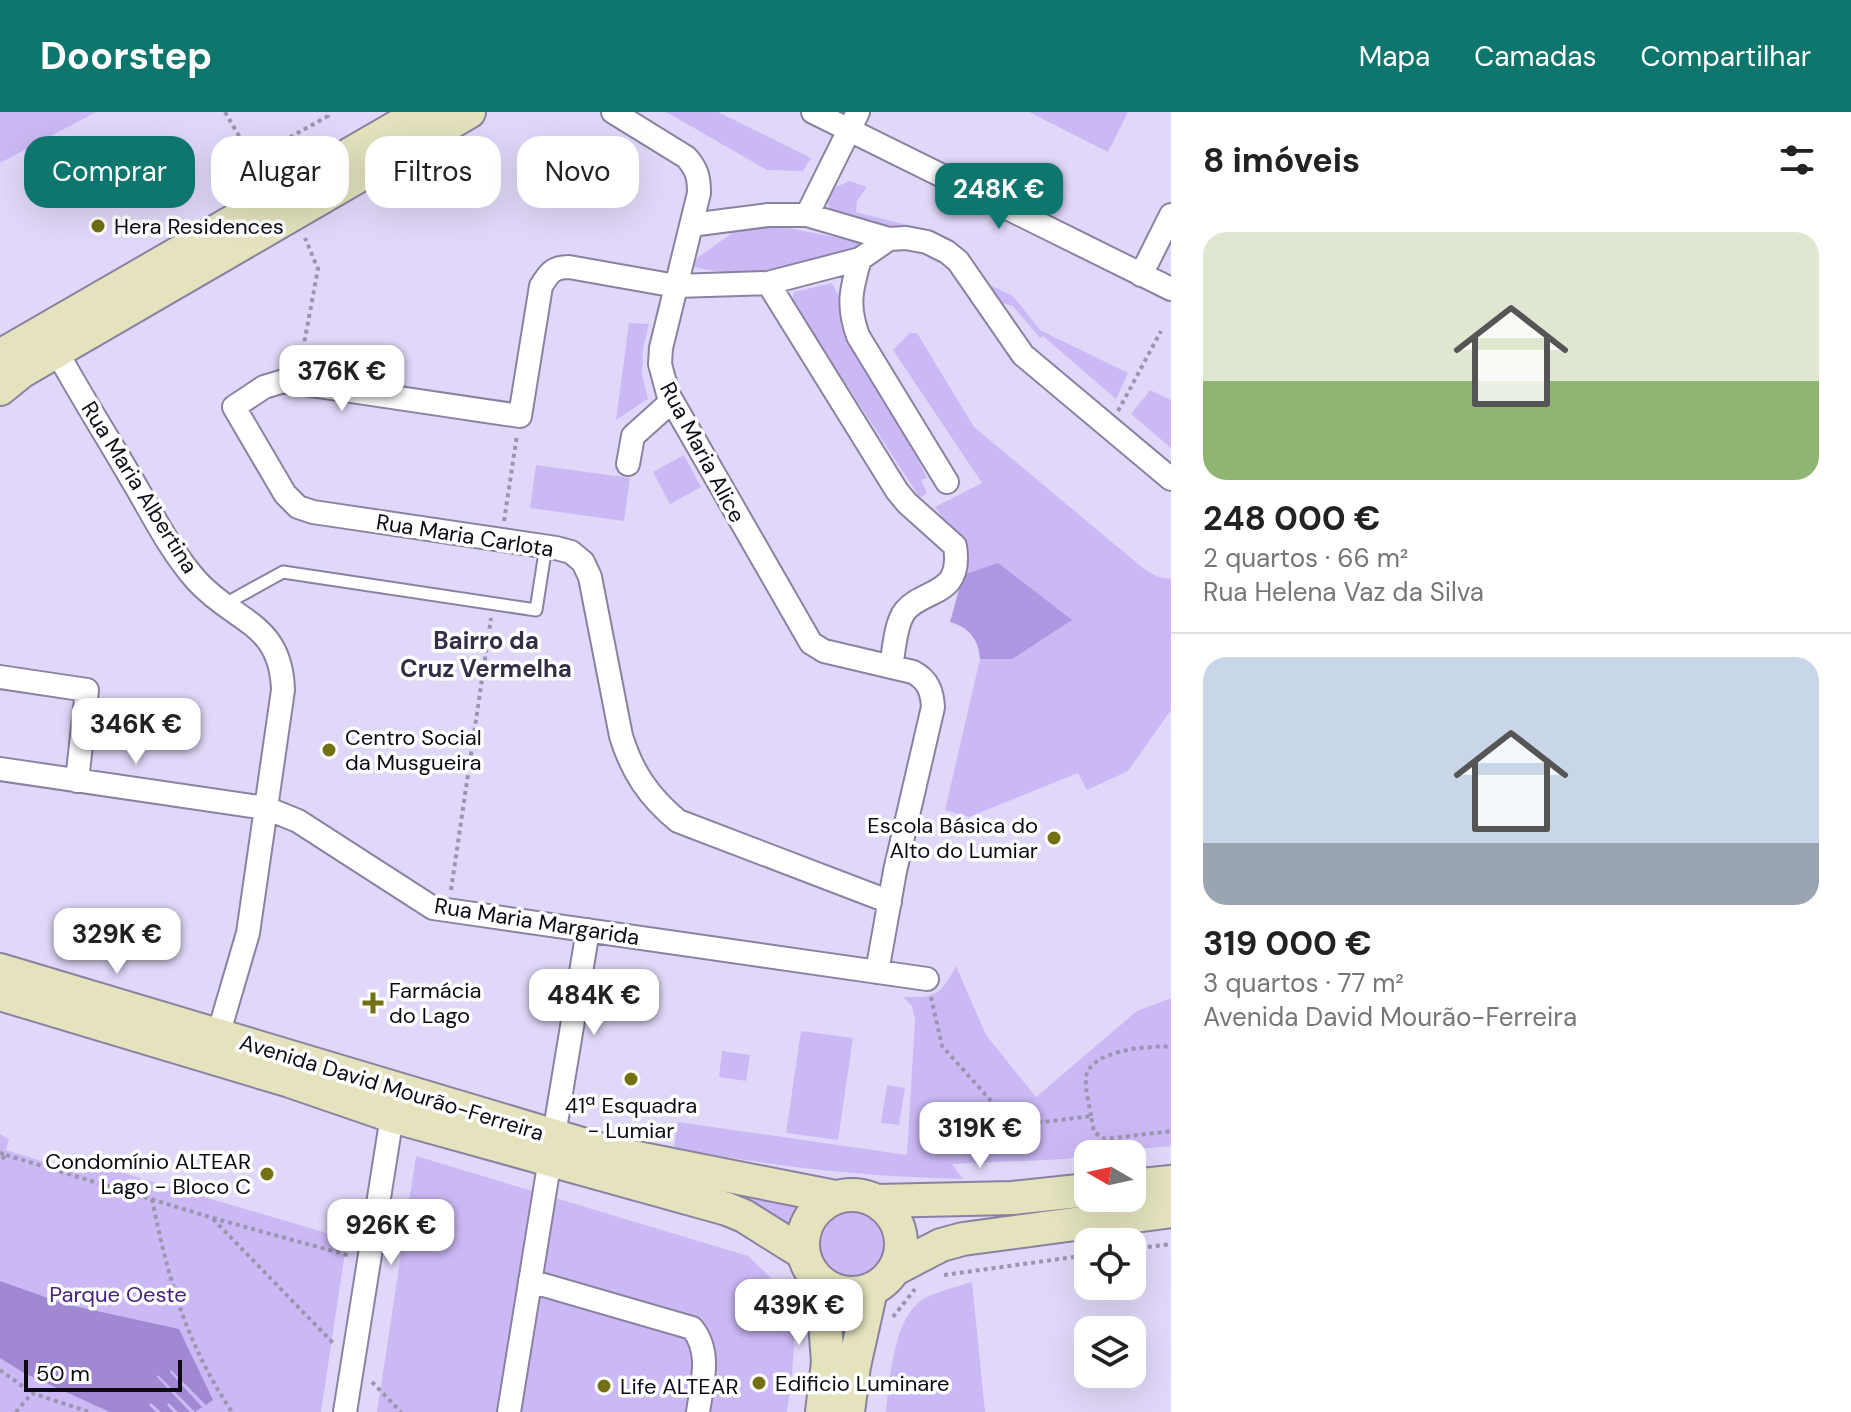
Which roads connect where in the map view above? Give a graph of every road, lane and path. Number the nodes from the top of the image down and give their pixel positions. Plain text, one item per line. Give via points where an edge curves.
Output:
1 (225, 112) edge
2 (326, 112) edge
3 (423, 112) edge
4 (469, 112) edge
5 (613, 112) edge
6 (813, 112) edge
7 (854, 121) edge
8 (239, 136) edge
9 (292, 136) edge
10 (349, 163) edge
11 (349, 173) edge
12 (282, 208) edge
13 (291, 208) edge
14 (807, 215) junction
15 (1171, 215) edge
16 (691, 225) junction
17 (889, 239) junction
18 (860, 259) junction
19 (1141, 275) junction
20 (768, 283) junction
21 (676, 286) junction
22 (1171, 289) edge
23 (1161, 331) dead end
24 (51, 341) junction
25 (0, 356) edge
26 (296, 383) junction
27 (0, 389) edge
28 (672, 401) junction
29 (520, 416) junction
30 (1109, 427) junction
31 (628, 464) dead end
32 (1171, 479) edge
33 (947, 482) dead end
34 (501, 539) junction
35 (546, 546) junction
36 (493, 603) junction
37 (225, 604) junction
38 (891, 667) junction
39 (0, 677) edge
40 (0, 769) edge
41 (77, 781) junction
42 (266, 808) junction
43 (890, 902) junction
44 (448, 910) junction
45 (588, 930) junction
46 (0, 970) edge
47 (877, 972) junction
48 (927, 979) joint
49 (0, 994) edge
50 (214, 1046) junction
51 (1171, 1047) edge
52 (392, 1116) junction
53 (1091, 1116) junction
54 (1171, 1131) edge
55 (552, 1147) junction
56 (0, 1153) edge
57 (6, 1155) junction
58 (0, 1161) edge
59 (1171, 1182) edge
60 (1146, 1185) edge
61 (1074, 1191) edge
62 (835, 1197) junction
63 (152, 1198) junction
64 (876, 1201) junction
65 (1171, 1211) edge
66 (213, 1218) junction
67 (1171, 1244) edge
68 (1146, 1247) edge
69 (803, 1253) junction
70 (1074, 1257) edge
71 (369, 1261) junction
72 (941, 1276) dead end
73 (883, 1279) junction
74 (530, 1281) junction
75 (925, 1283) dead end
76 (822, 1284) junction
77 (892, 1319) dead end
78 (352, 1362) junction
79 (0, 1370) edge
80 (32, 1393) junction
81 (16, 1412) edge
82 (89, 1412) edge
83 (232, 1412) edge
84 (345, 1412) edge
85 (401, 1412) edge
86 (509, 1412) edge
87 (698, 1412) edge
88 (822, 1412) edge
89 (848, 1412) edge

1 - 8 path
2 - 9 path via 328,116
3 - 10 street
4 - 11 street
5 - 16 street, Rua Maria Alice via 695,167 699,193
6 - 7 street
7 - 14 street
7 - 19 street
12 - 24 street
13 - 26 path via 318,269
14 - 16 street
14 - 17 street
15 - 19 street
16 - 21 street, Rua Maria Alice
17 - 18 street
17 - 30 street via 927,242 958,261 1023,355
18 - 20 street
18 - 33 street via 850,291 858,336
19 - 22 street
20 - 21 street
20 - 38 street via 897,491 955,546 948,583 907,609 901,619
21 - 28 street, Rua Maria Alice via 660,364
21 - 29 street via 569,267 549,273 541,286
23 - 30 path
24 - 25 street
24 - 27 street
24 - 37 street, Rua Maria Albertina via 182,561
26 - 29 street
26 - 34 street, Rua Maria Carlota via 264,387 234,407 298,507
28 - 31 street via 633,436
28 - 38 street, Rua Maria Alice via 811,643
29 - 34 path
30 - 32 street
34 - 35 street, Rua Maria Carlota
35 - 36 lane via 536,610
35 - 43 street, Rua Maria Carlota via 571,552 590,577 621,736 629,761 658,805 678,821
36 - 37 lane via 283,572
36 - 44 path
37 - 42 street, Rua Maria Albertina via 262,631 283,667
38 - 43 street, Rua Maria Alice via 923,678 932,691 933,707
39 - 41 street via 87,690
40 - 41 street, Rua Maria Margarida
41 - 42 street, Rua Maria Margarida
42 - 44 street, Rua Maria Margarida via 298,821 419,901
42 - 50 street, Rua Maria Albertina via 248,933
43 - 47 street
44 - 45 street, Rua Maria Margarida
45 - 47 street, Rua Maria Margarida
45 - 55 street
46 - 50 street, Avenida David Mourão-Ferreira
47 - 48 street, Rua Maria Margarida
48 - 53 path via 942,1046 993,1103 1028,1121
49 - 50 street, Avenida David Mourão-Ferreira
50 - 52 street, Avenida David Mourão-Ferreira
50 - 55 street, Avenida David Mourão-Ferreira
51 - 53 path via 1120,1050 1091,1067 1086,1077
52 - 55 street, Avenida David Mourão-Ferreira
52 - 71 street
53 - 54 path via 1094,1132 1105,1139
55 - 62 street, Avenida David Mourão-Ferreira via 612,1153
55 - 69 street, Avenida David Mourão-Ferreira via 744,1216
55 - 74 street
56 - 57 path
57 - 58 path
57 - 63 path
59 - 60 street
61 - 64 street
62 - 64 street via 863,1195
62 - 69 street via 823,1203 805,1226
63 - 66 path
63 - 83 path via 185,1326
64 - 73 street via 889,1210 901,1239 900,1254
65 - 73 street via 963,1239 941,1245
66 - 71 path
66 - 78 path
67 - 68 path
69 - 76 street
70 - 72 path
71 - 78 street
73 - 76 street via 855,1294
73 - 89 street via 854,1366
74 - 86 street
74 - 87 street via 692,1328 703,1341 705,1356
75 - 77 path
76 - 88 street via 828,1362
78 - 84 street
78 - 85 path
79 - 80 path
80 - 81 path
80 - 82 path

